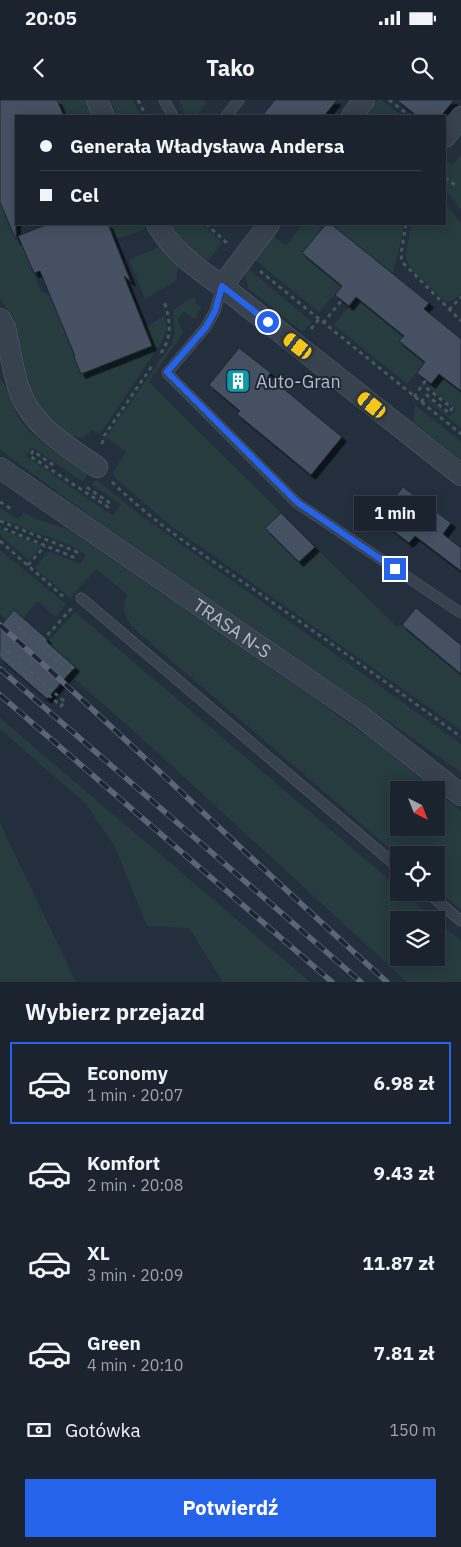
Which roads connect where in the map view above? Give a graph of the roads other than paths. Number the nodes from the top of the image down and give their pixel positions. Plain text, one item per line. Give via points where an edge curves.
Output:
1 (97, 100) edge
2 (164, 100) edge
3 (239, 100) edge
4 (104, 115) edge
5 (172, 115) edge
6 (227, 115) edge
7 (461, 117) edge
8 (446, 136) edge
9 (158, 225) edge
10 (267, 225) edge
11 (222, 286) junction
12 (0, 318) edge
13 (97, 467) road end
14 (0, 468) edge
15 (461, 476) edge
16 (78, 602) road end
17 (461, 613) edge
18 (461, 795) edge
19 (390, 861) edge
20 (438, 901) edge
21 (461, 921) edge

1 - 4 street
2 - 5 lane
3 - 6 lane
7 - 8 street
9 - 11 street via 174,248
10 - 11 street
11 - 15 street
11 - 17 lane via 215,311 206,327 167,372 297,502
12 - 13 street via 20,391 29,410 44,428
14 - 18 street, TRASA N-S via 362,717
16 - 19 lane
20 - 21 lane

